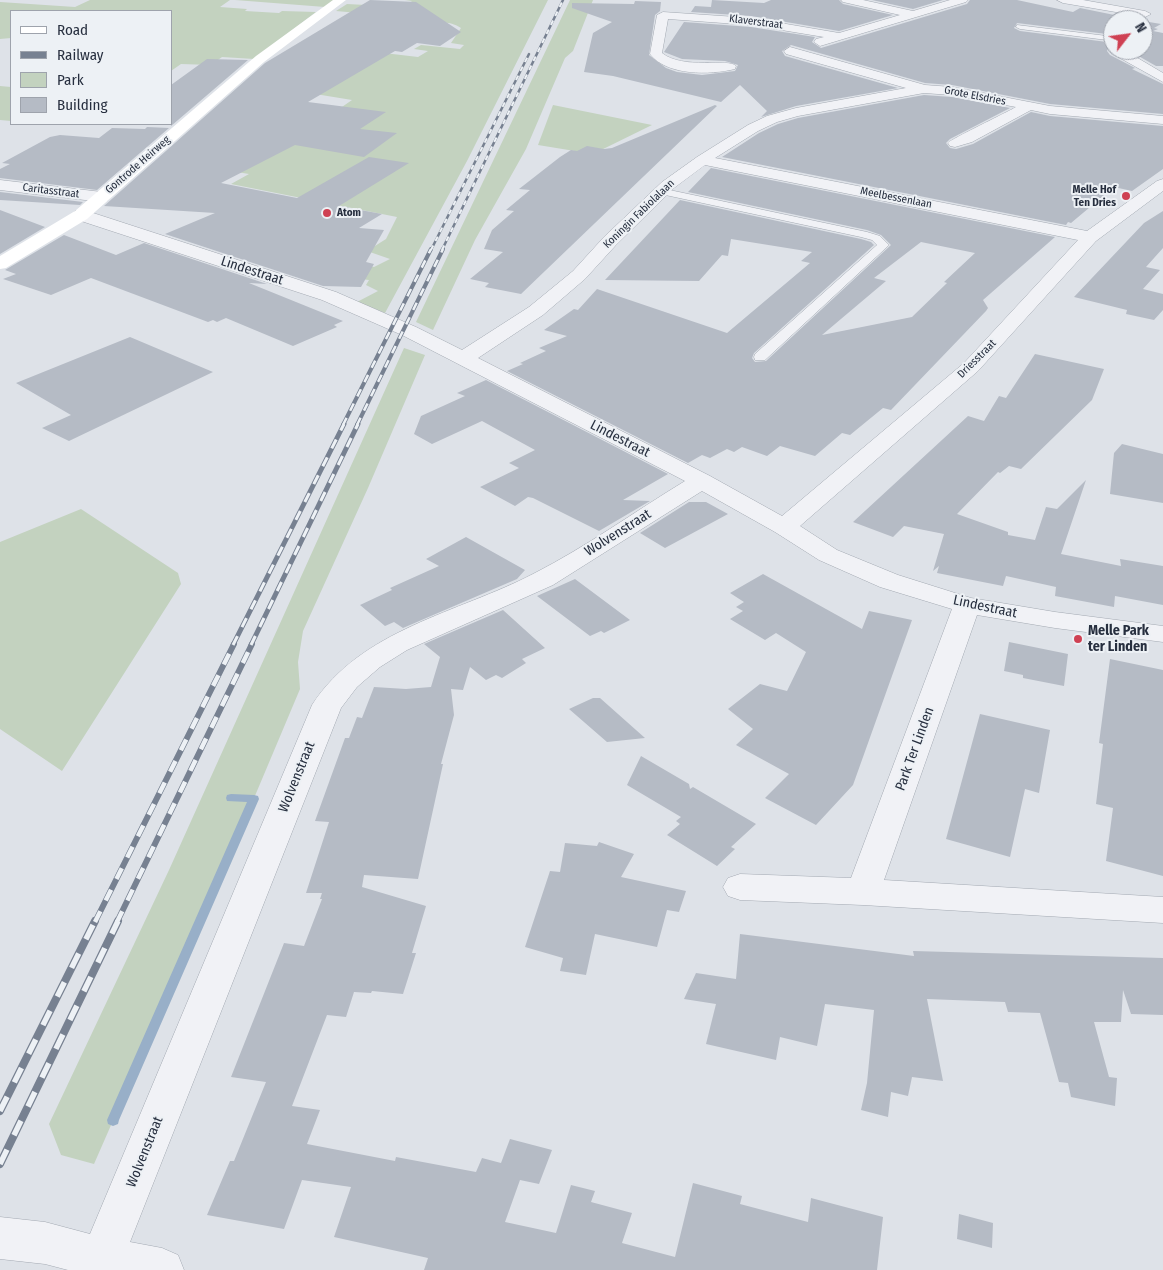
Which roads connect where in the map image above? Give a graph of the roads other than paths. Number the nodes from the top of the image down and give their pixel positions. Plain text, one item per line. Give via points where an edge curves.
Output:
1 (340, 0) edge
2 (848, 0) edge
3 (962, 0) edge
4 (1063, 0) edge
5 (1136, 10) edge
6 (913, 14) junction
7 (1020, 27) dead end
8 (838, 36) junction
9 (1103, 41) edge
10 (790, 51) joint
11 (1138, 60) edge
12 (730, 66) dead end
13 (1163, 78) edge
14 (924, 89) junction
15 (1027, 107) junction
16 (1163, 120) edge
17 (955, 143) dead end
18 (702, 160) junction
19 (1163, 184) edge
20 (0, 185) edge
21 (660, 191) junction
22 (102, 197) junction
23 (81, 215) junction
24 (1090, 237) junction
25 (0, 264) edge
26 (760, 357) dead end
27 (463, 360) junction
28 (702, 481) junction
29 (784, 527) junction
30 (967, 605) junction
31 (1163, 634) edge
32 (740, 887) dead end
33 (864, 892) junction
34 (1163, 910) edge
35 (0, 1238) edge
36 (102, 1258) junction
37 (162, 1270) edge

1 - 22 street, Gontrode Heirweg via 260,59
2 - 6 street, Klaverstraat
3 - 6 street, Klaverstraat
4 - 5 street
6 - 8 street, Klaverstraat
7 - 9 lane
8 - 10 street, Klaverstraat
8 - 12 street, Klaverstraat via 748,21 663,15 656,54 661,60 699,68
10 - 14 street, Grote Elsdries
11 - 13 street
14 - 15 street, Grote Elsdries via 952,91
14 - 18 street, Koningin Fabiolalaan via 784,116 753,128
15 - 16 street, Grote Elsdries
15 - 17 street via 967,140
18 - 21 street, Koningin Fabiolalaan
18 - 24 street, Meelbessenlaan
19 - 24 street, Driesstraat
20 - 22 street, Caritasstraat
21 - 26 lane via 863,234 876,238 883,246
21 - 27 street, Koningin Fabiolalaan via 579,275 536,311
22 - 23 street, Gontrode Heirweg
23 - 25 street, Gontrode Heirweg
23 - 27 street, Lindestraat via 329,296 417,335
24 - 29 street, Driesstraat via 971,367
27 - 28 street, Lindestraat
28 - 29 street, Lindestraat
28 - 36 street, Wolvenstraat via 542,580 392,647 355,671 338,688 327,705
29 - 30 street, Lindestraat via 828,556 889,581
30 - 31 street, Lindestraat
30 - 33 street, Park Ter Linden
32 - 33 street
33 - 34 street
35 - 36 street via 45,1243
36 - 37 street

